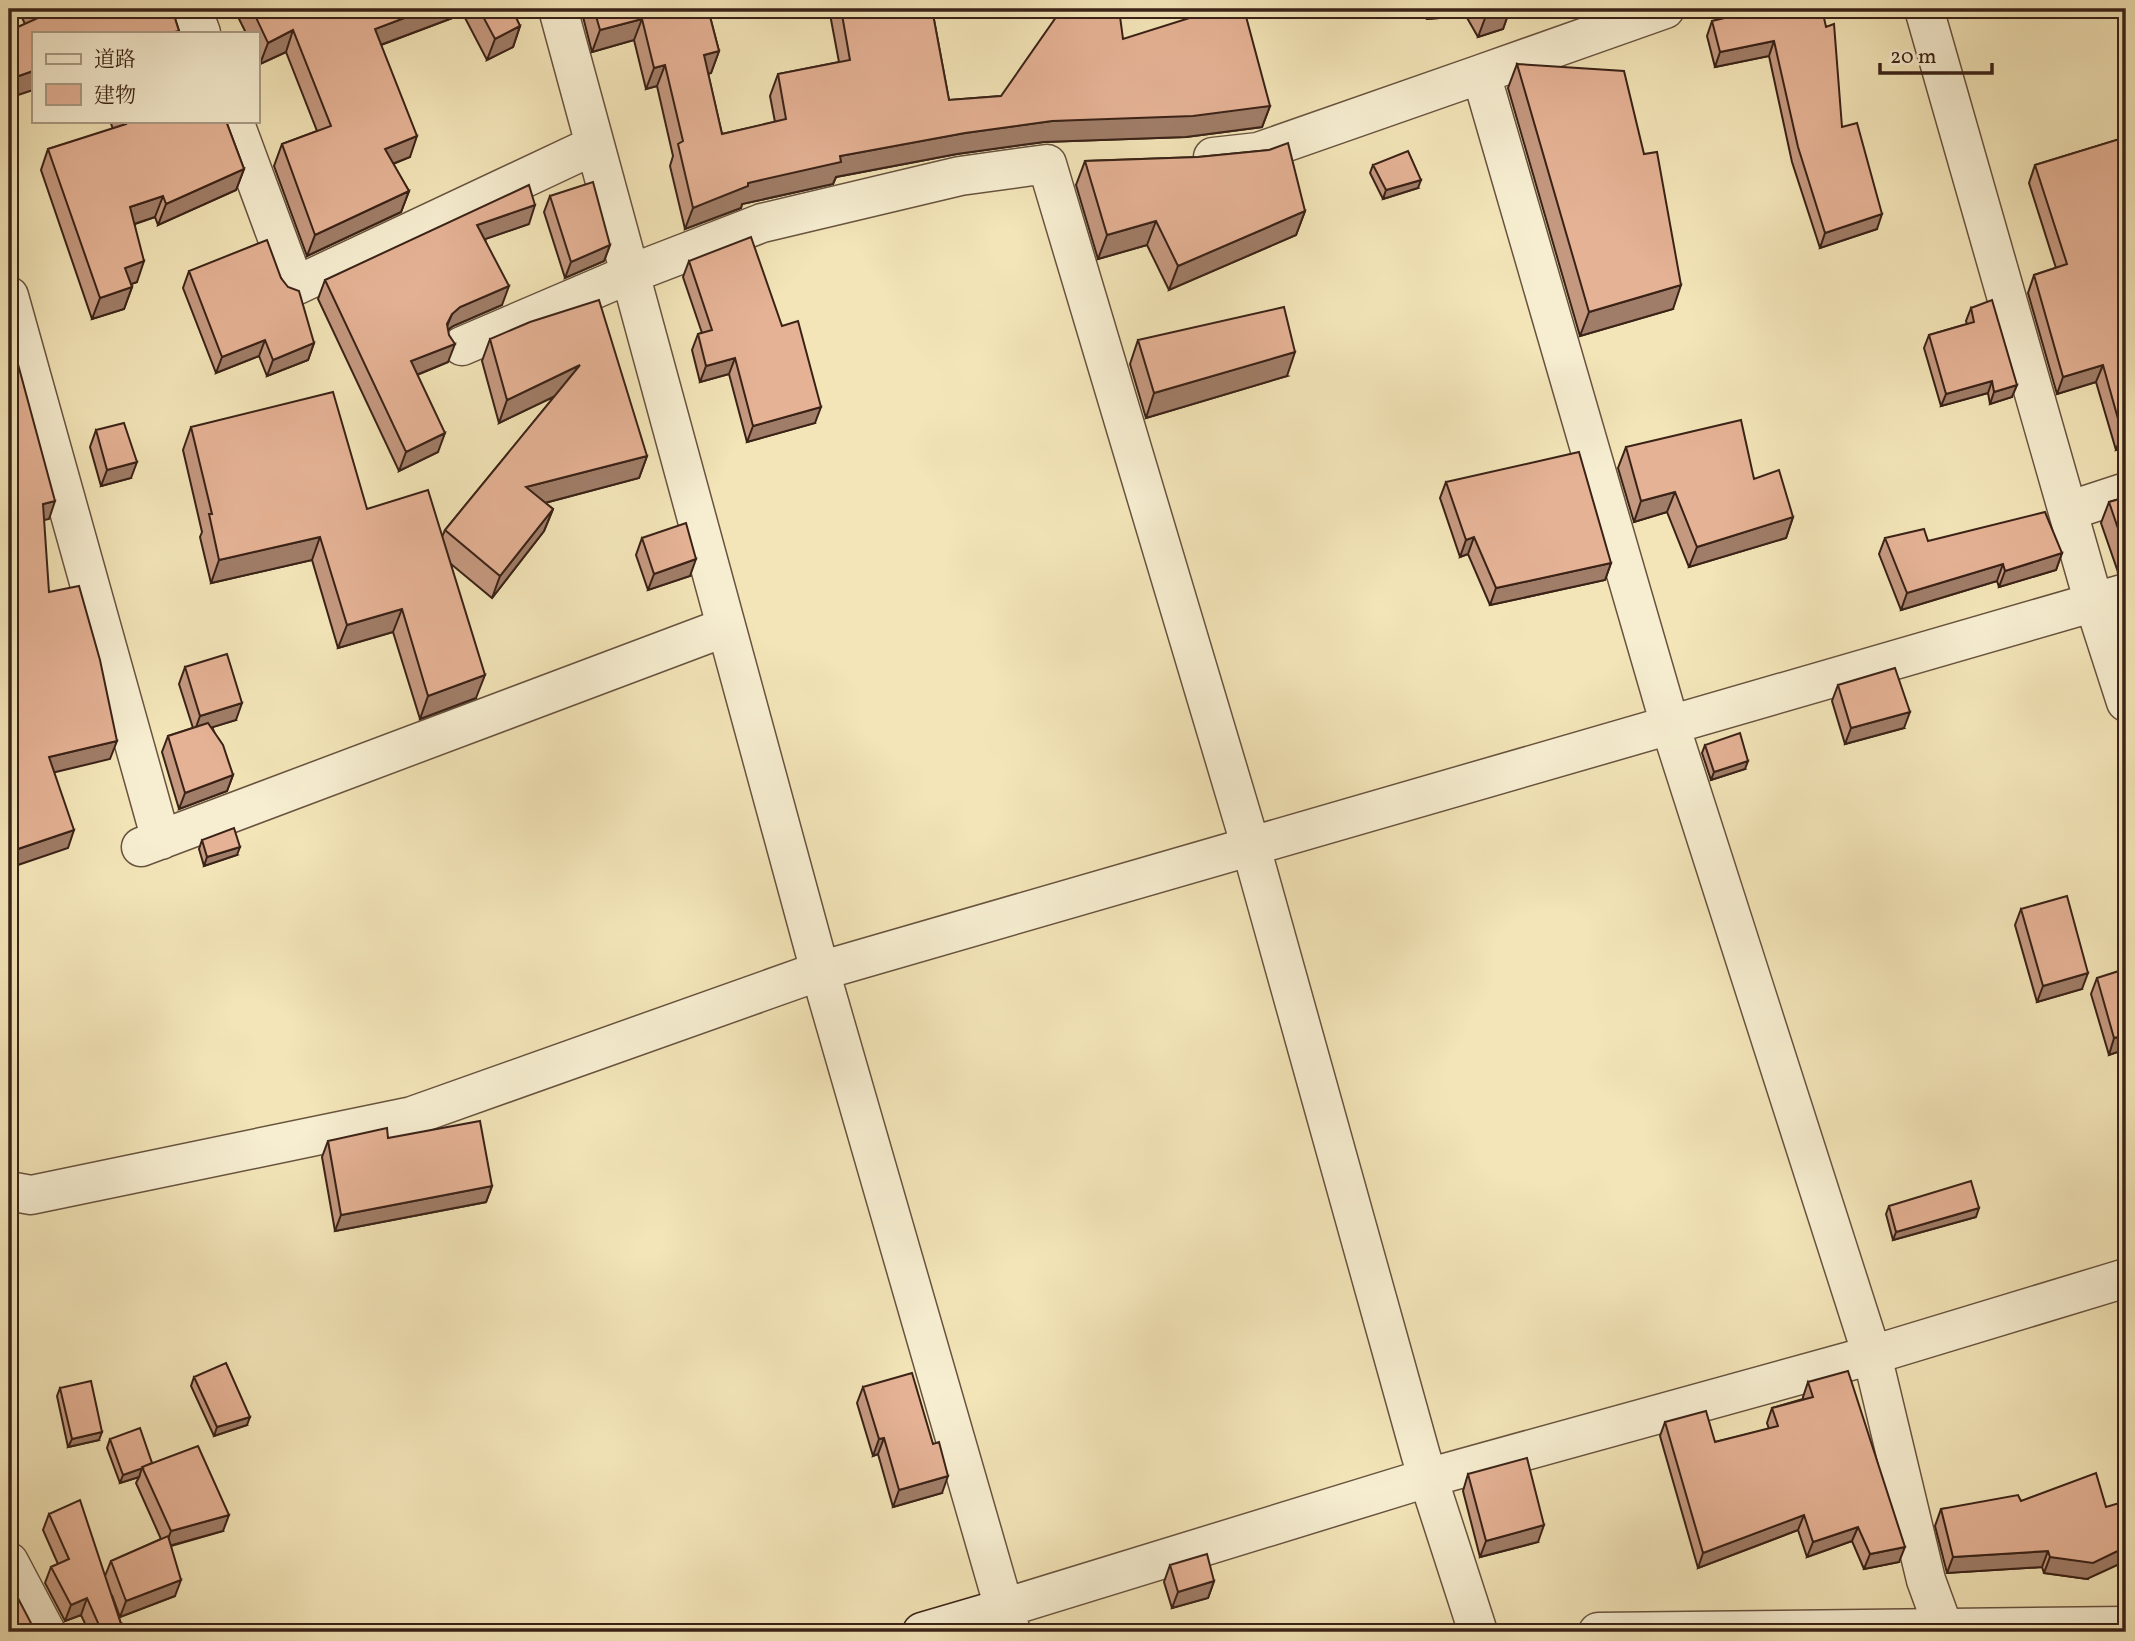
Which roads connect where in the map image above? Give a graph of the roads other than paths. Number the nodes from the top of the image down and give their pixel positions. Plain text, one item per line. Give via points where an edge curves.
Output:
1 (192, 9) edge
2 (558, 9) edge
3 (1665, 9) edge
4 (1924, 9) edge
5 (201, 32) edge
6 (1482, 74) junction
7 (234, 122) edge
8 (595, 145) junction
9 (1174, 160) edge
10 (1085, 163) edge
11 (1047, 164) junction
12 (630, 274) junction
13 (9, 296) edge
14 (462, 346) dead end
15 (2126, 492) edge
16 (2068, 511) junction
17 (2110, 598) edge
18 (726, 627) junction
19 (2126, 702) edge
20 (1670, 725) junction
21 (1251, 846) junction
22 (820, 971) junction
23 (9, 1191) edge
24 (2126, 1278) edge
25 (1872, 1355) junction
26 (1427, 1478) junction
27 (9, 1562) edge
28 (1007, 1620) edge
29 (2126, 1626) edge
30 (1945, 1630) edge
31 (46, 1632) edge
32 (922, 1632) edge
33 (1478, 1632) edge
34 (1598, 1632) edge

1 - 5 street
2 - 8 street
3 - 6 street
4 - 16 street
6 - 9 street via 1258,152
6 - 20 street
7 - 8 street via 295,286
8 - 12 street
10 - 11 street
11 - 12 street via 960,176 762,223
11 - 21 street
12 - 14 street
12 - 18 street
13 - 18 street via 151,844
15 - 16 street
16 - 17 street
17 - 19 street
17 - 20 street
18 - 22 street
20 - 21 street
20 - 25 street
21 - 22 street
21 - 26 street
22 - 23 street via 412,1116 31,1195
22 - 28 street
24 - 25 street
25 - 26 street
25 - 30 street via 1926,1580
26 - 28 street
26 - 33 street
27 - 31 street
28 - 32 street
29 - 30 street
30 - 34 street

